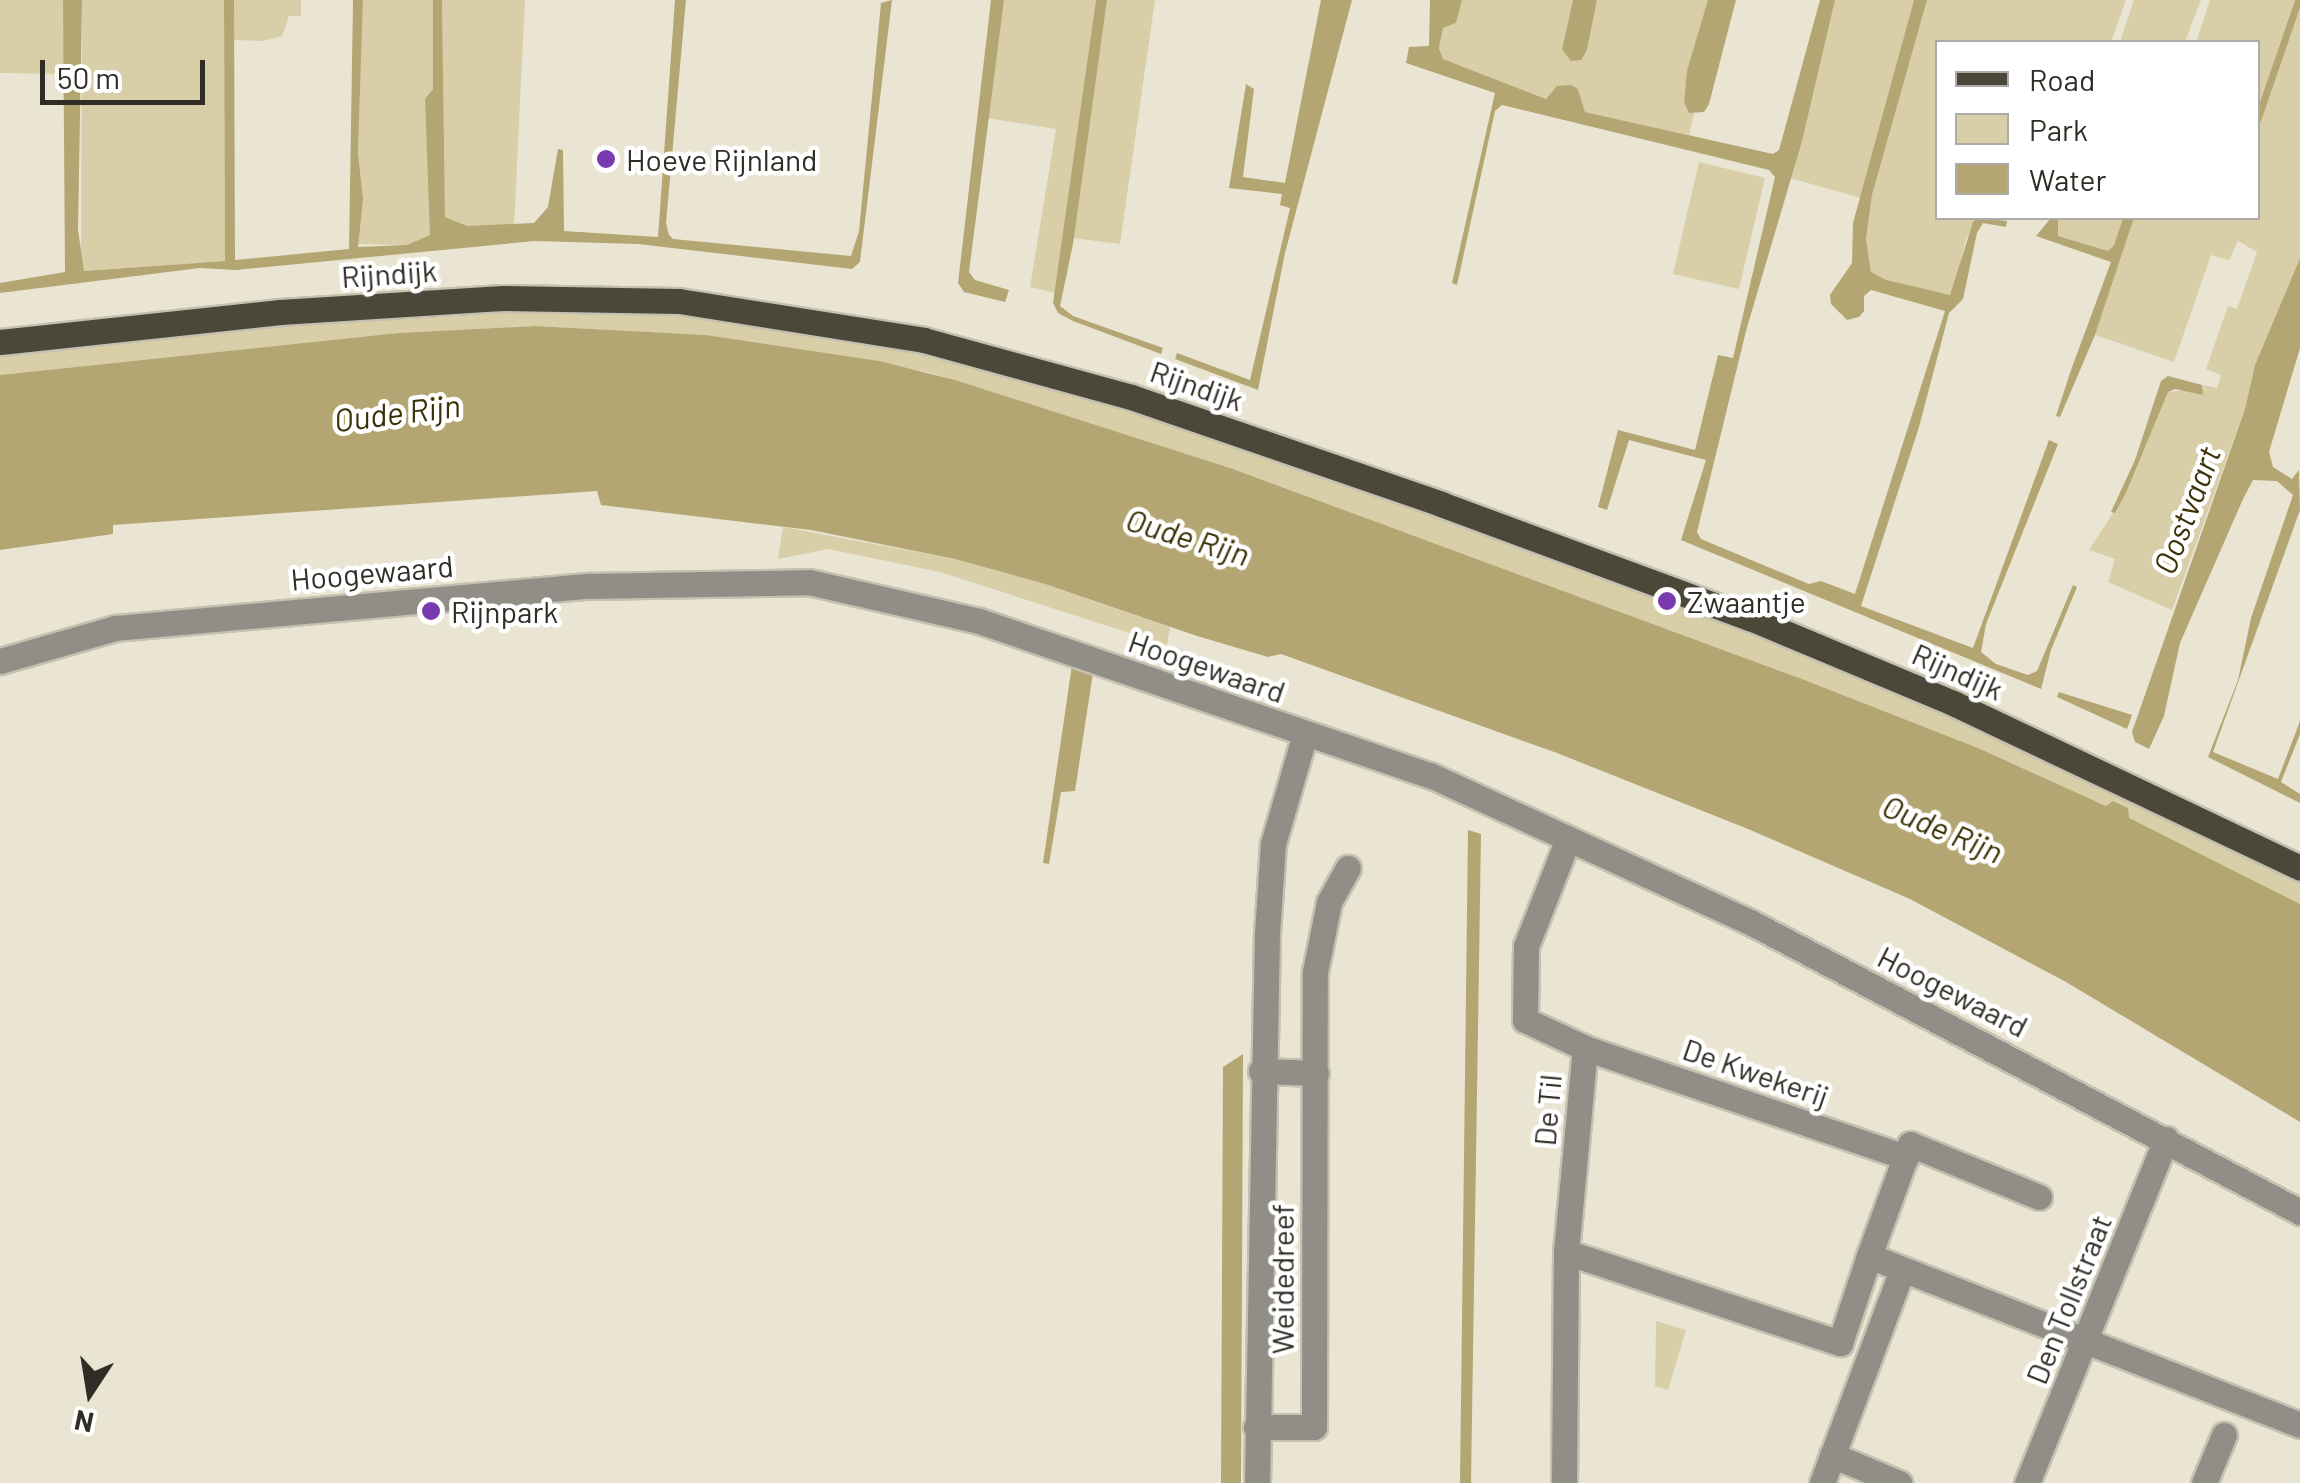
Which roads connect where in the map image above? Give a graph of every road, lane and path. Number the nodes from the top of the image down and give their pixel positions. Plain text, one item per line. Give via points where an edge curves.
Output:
1 (0, 342) edge
2 (0, 660) edge
3 (1305, 734) junction
4 (1568, 838) junction
5 (1348, 868) dead end
6 (2300, 868) edge
7 (1585, 1048) junction
8 (1261, 1070) junction
9 (1316, 1073) junction
10 (2166, 1139) junction
11 (1906, 1157) junction
12 (2039, 1197) dead end
13 (2300, 1212) edge
14 (1566, 1252) junction
15 (1870, 1256) junction
16 (1902, 1270) junction
17 (2087, 1341) junction
18 (2300, 1425) edge
19 (1256, 1427) junction
20 (2224, 1435) dead end
21 (1832, 1456) junction
22 (1257, 1483) edge
23 (1564, 1483) edge
24 (1822, 1483) edge
25 (1899, 1483) edge
26 (2027, 1483) edge
27 (2204, 1483) edge

1 - 6 main road, Rijndijk via 280,312 504,298 679,301 924,340 1131,396 1750,618 1953,703
2 - 3 street, Hoogewaard via 134,626 588,586 809,582 979,621
3 - 4 street, Hoogewaard via 1430,775
3 - 8 street, Weidedreef via 1273,844
4 - 7 street, De Til via 1526,946 1524,1020
4 - 10 street, Hoogewaard via 1752,923
5 - 9 street, Weidedreef via 1329,902 1316,972
7 - 11 street, De Kwekerij
7 - 14 street, De Til
8 - 9 street
8 - 19 street, Weidedreef
9 - 19 street, Weidedreef via 1314,1427
10 - 13 street, Hoogewaard
10 - 17 street, Den Tollstraat
11 - 12 street, De Kwekerij via 1910,1144
11 - 15 street
14 - 15 street via 1840,1343
14 - 23 street, De Til
15 - 16 street
16 - 17 street
16 - 21 street
17 - 18 street
17 - 26 street, Den Tollstraat
19 - 22 street, Weidedreef
20 - 27 street
21 - 24 street
21 - 25 street

